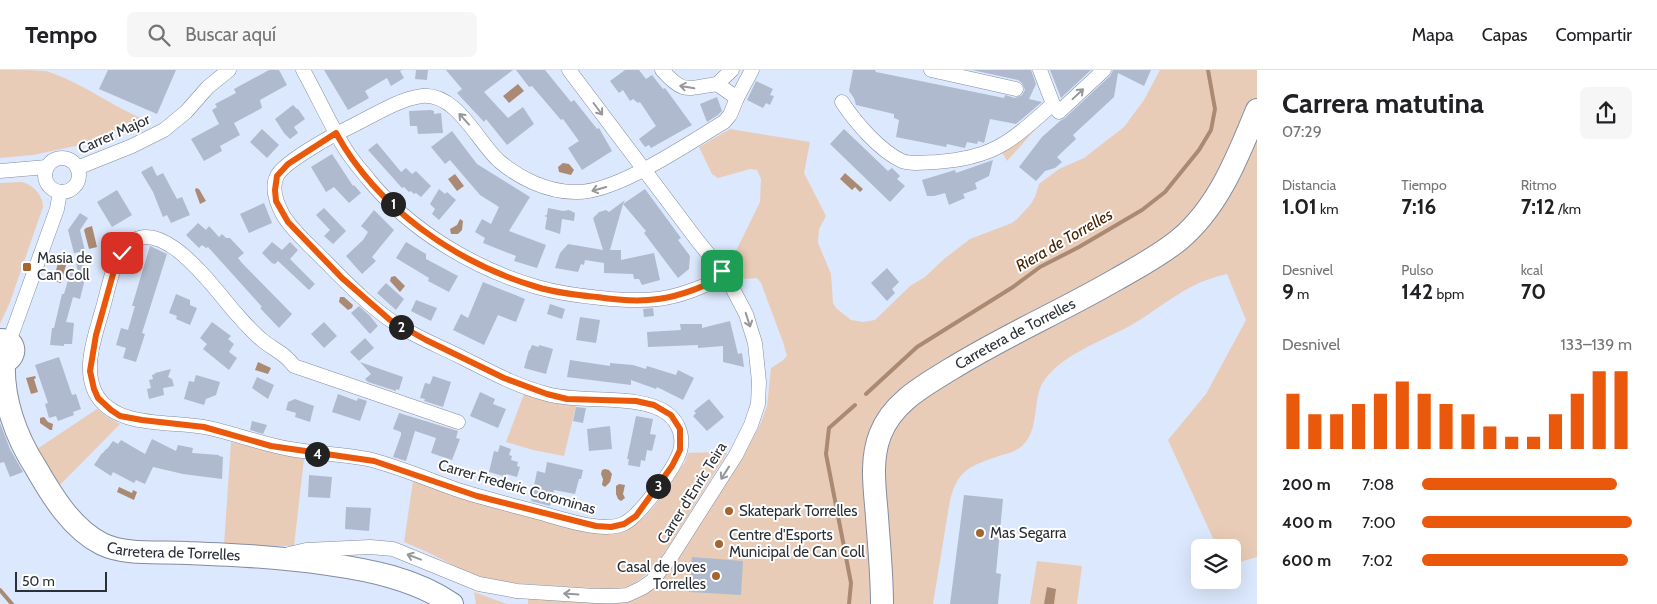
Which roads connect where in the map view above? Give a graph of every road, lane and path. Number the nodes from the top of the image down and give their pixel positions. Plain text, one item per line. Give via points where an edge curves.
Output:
1 (229, 70) edge
2 (303, 70) edge
3 (569, 70) edge
4 (662, 70) edge
5 (732, 70) edge
6 (752, 70) edge
7 (931, 70) edge
8 (1040, 70) edge
9 (1104, 70) edge
10 (717, 84) junction
11 (1016, 89) dead end
12 (737, 98) junction
13 (842, 102) dead end
14 (1053, 104) junction
15 (1257, 110) edge
16 (336, 133) junction
17 (47, 167) junction
18 (77, 168) junction
19 (643, 169) junction
20 (0, 171) edge
21 (60, 192) junction
22 (726, 276) junction
23 (3, 351) edge
24 (458, 422) dead end
25 (274, 557) junction
26 (452, 604) edge
27 (882, 604) edge

1 - 18 street, Carrer Major via 164,130
2 - 16 street
3 -> 19 street, Carrer d'Enric Teira
10 -> 4 street via 688,89 673,82
5 - 10 street
6 - 12 street, Carrer Frederic Corominas
7 - 11 street
8 - 14 street
14 -> 9 street via 1059,112
10 - 12 street
12 - 19 street, Carrer Frederic Corominas via 724,122
13 - 14 street via 882,147 902,161 912,163 958,161 982,155 1016,137
15 - 27 main road, Carretera de Torrelles via 1213,202 1181,238 1111,283 971,357 918,390 891,413 876,446 874,477
19 -> 16 street, Carrer Frederic Corominas via 593,191 567,192 538,185 497,159 455,109 431,97 421,96 398,103
16 - 22 street via 371,182 409,219 458,253 519,281 548,290 641,300 674,296
16 - 24 street, Carrer Frederic Corominas via 288,164 277,176 276,201 288,222 342,278 404,329 525,387 567,399 636,401 654,405 671,415 680,429 680,450 636,516 611,527 576,522 477,496 374,461 271,446 204,427 120,416 98,398 91,380 90,361 115,267 126,246 136,239 151,237 171,244 261,339 286,356 294,366
17 - 18 street via 62,158
17 - 20 street
17 - 21 street via 47,183
18 - 21 street via 76,185
19 - 22 street, Carrer d'Enric Teira
21 - 23 street via 57,209
22 -> 25 street, Carrer d'Enric Teira via 746,314 755,343 760,382 758,404 736,455 671,556 652,581 642,588 616,596 517,591 479,584 393,549 370,547 306,550
23 - 25 main road, Carretera de Torrelles via 13,421 26,452 54,498 95,540 128,550
25 - 26 main road, Carretera de Torrelles via 382,574 412,584

